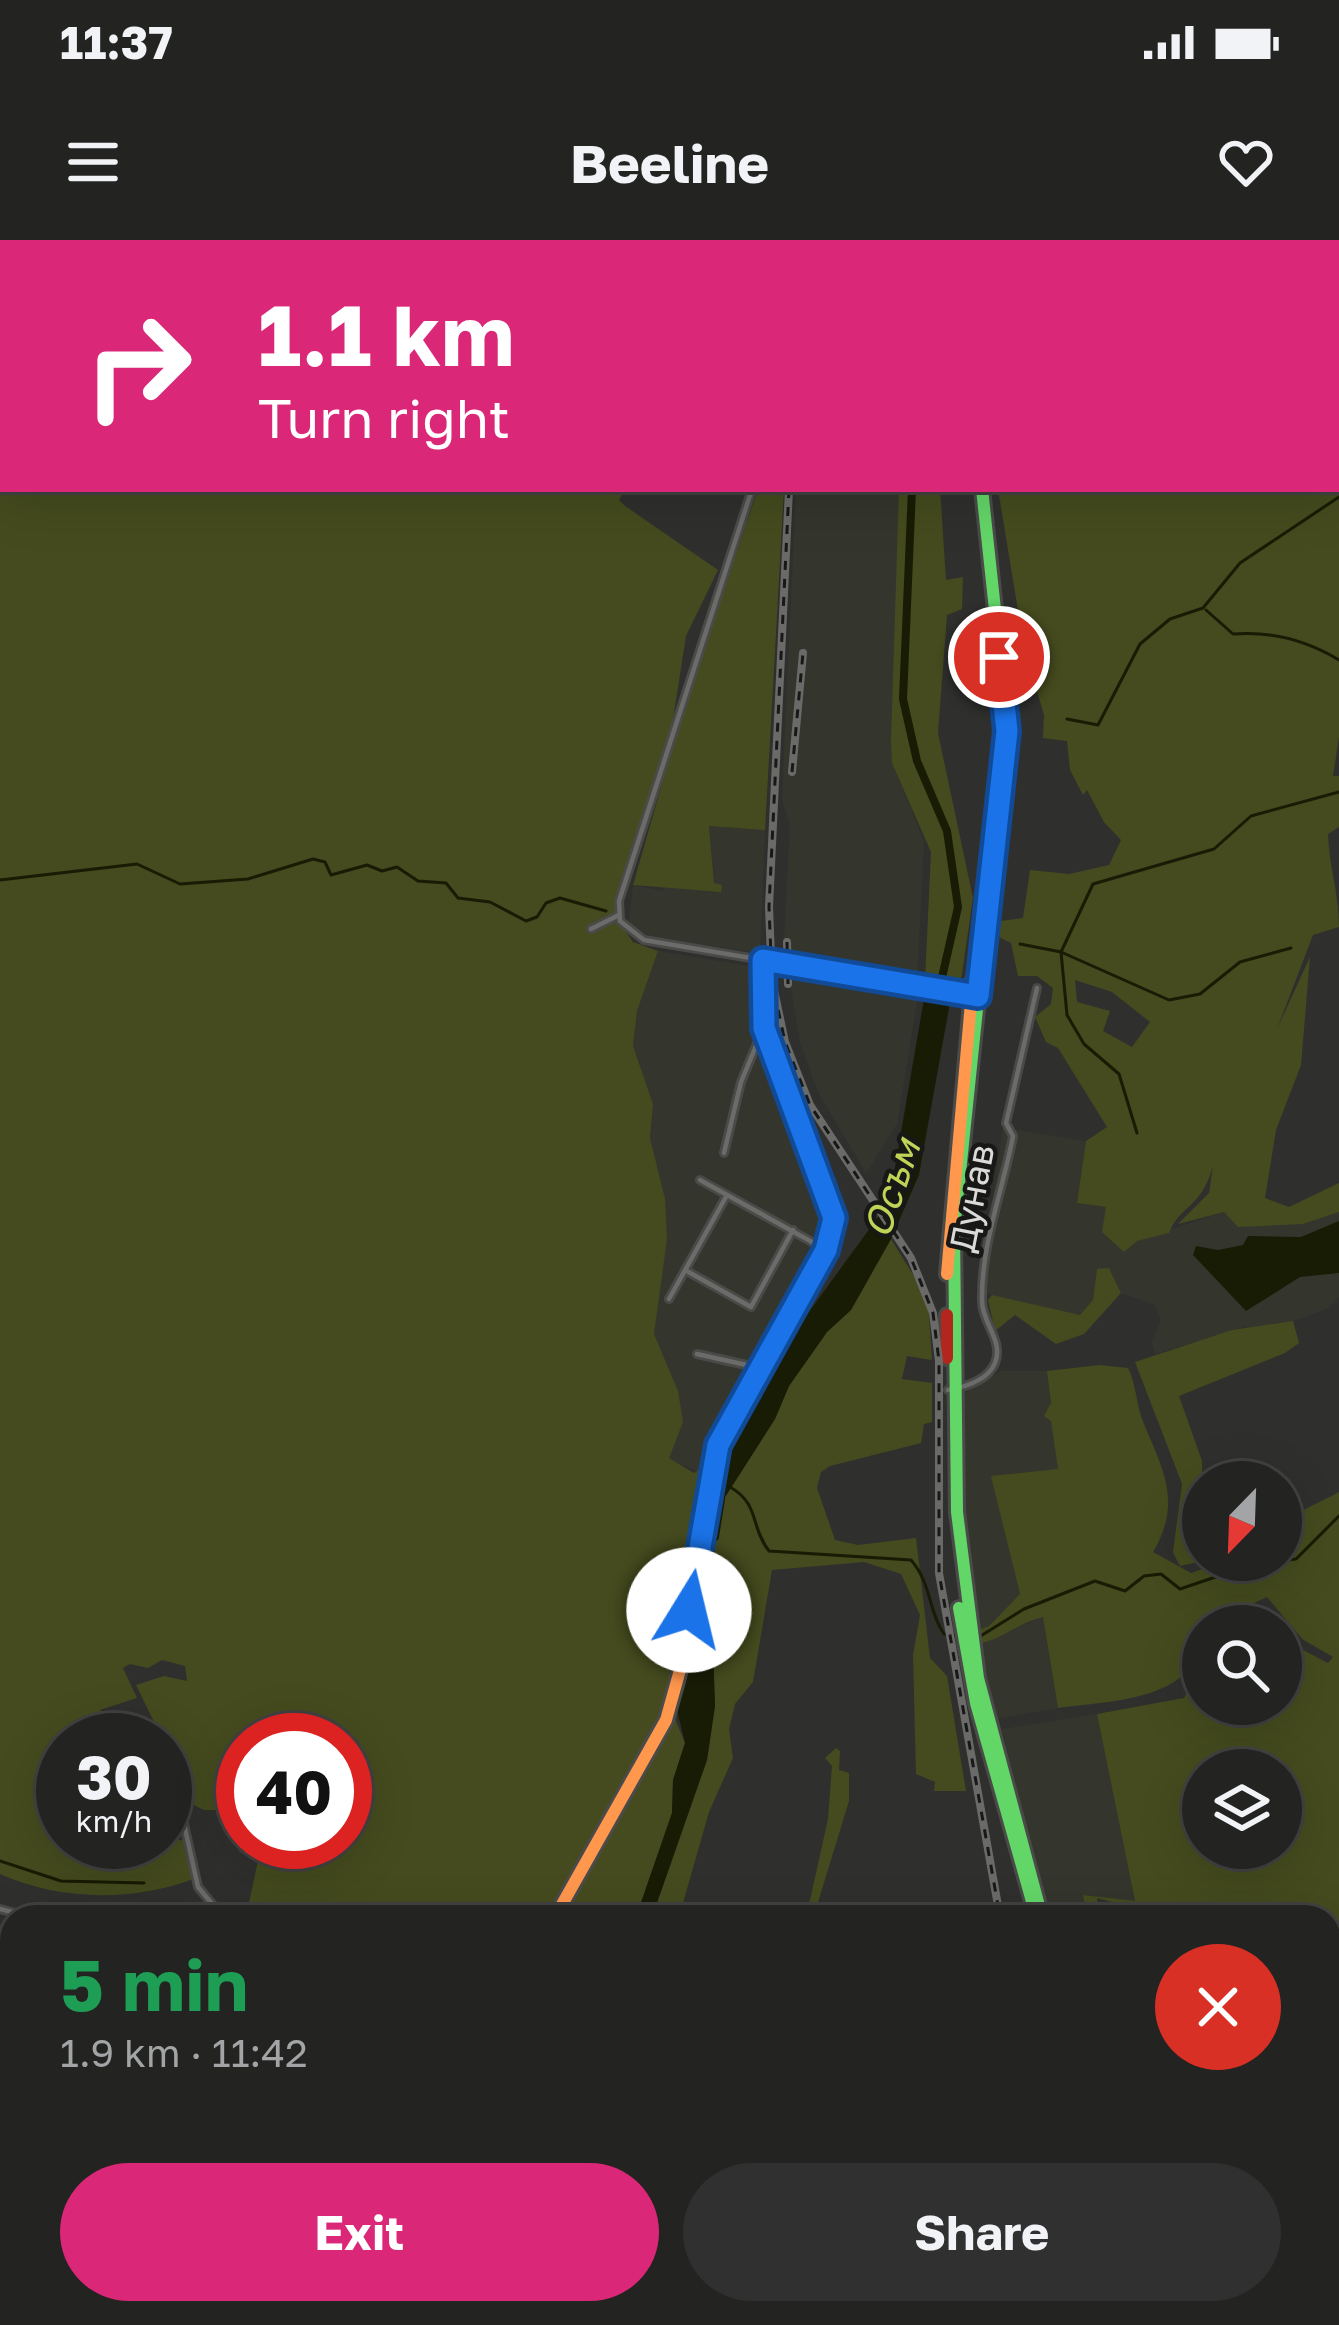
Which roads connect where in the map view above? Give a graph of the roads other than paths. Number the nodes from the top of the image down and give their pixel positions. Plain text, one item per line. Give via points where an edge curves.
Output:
1 (751, 492) edge
2 (982, 492) edge
3 (619, 916) junction
4 (591, 929) dead end
5 (763, 960) junction
6 (1037, 988) dead end
7 (975, 996) junction
8 (764, 1028) junction
9 (724, 1153) dead end
10 (700, 1180) dead end
11 (727, 1195) junction
12 (793, 1230) junction
13 (826, 1250) junction
14 (685, 1270) junction
15 (669, 1299) dead end
16 (697, 1354) dead end
17 (760, 1368) junction
18 (951, 1389) junction
19 (192, 1860) edge
20 (213, 1905) edge
21 (562, 1905) edge
22 (1036, 1905) edge

1 - 3 street
2 - 7 main road via 1007,721
3 - 4 street
3 - 5 street via 644,940
5 - 7 street
5 - 8 main road
6 - 18 street, Дунав via 983,1276 982,1312 997,1342 996,1361 978,1381
7 - 18 main road
8 - 9 street
8 - 13 main road via 831,1202
10 - 11 street
11 - 12 street
11 - 14 street
12 - 13 street
12 - 14 street via 751,1307
13 - 17 main road
14 - 15 street
16 - 17 street
17 - 21 main road via 713,1460 666,1720
18 - 22 main road via 965,1612
19 - 20 street

